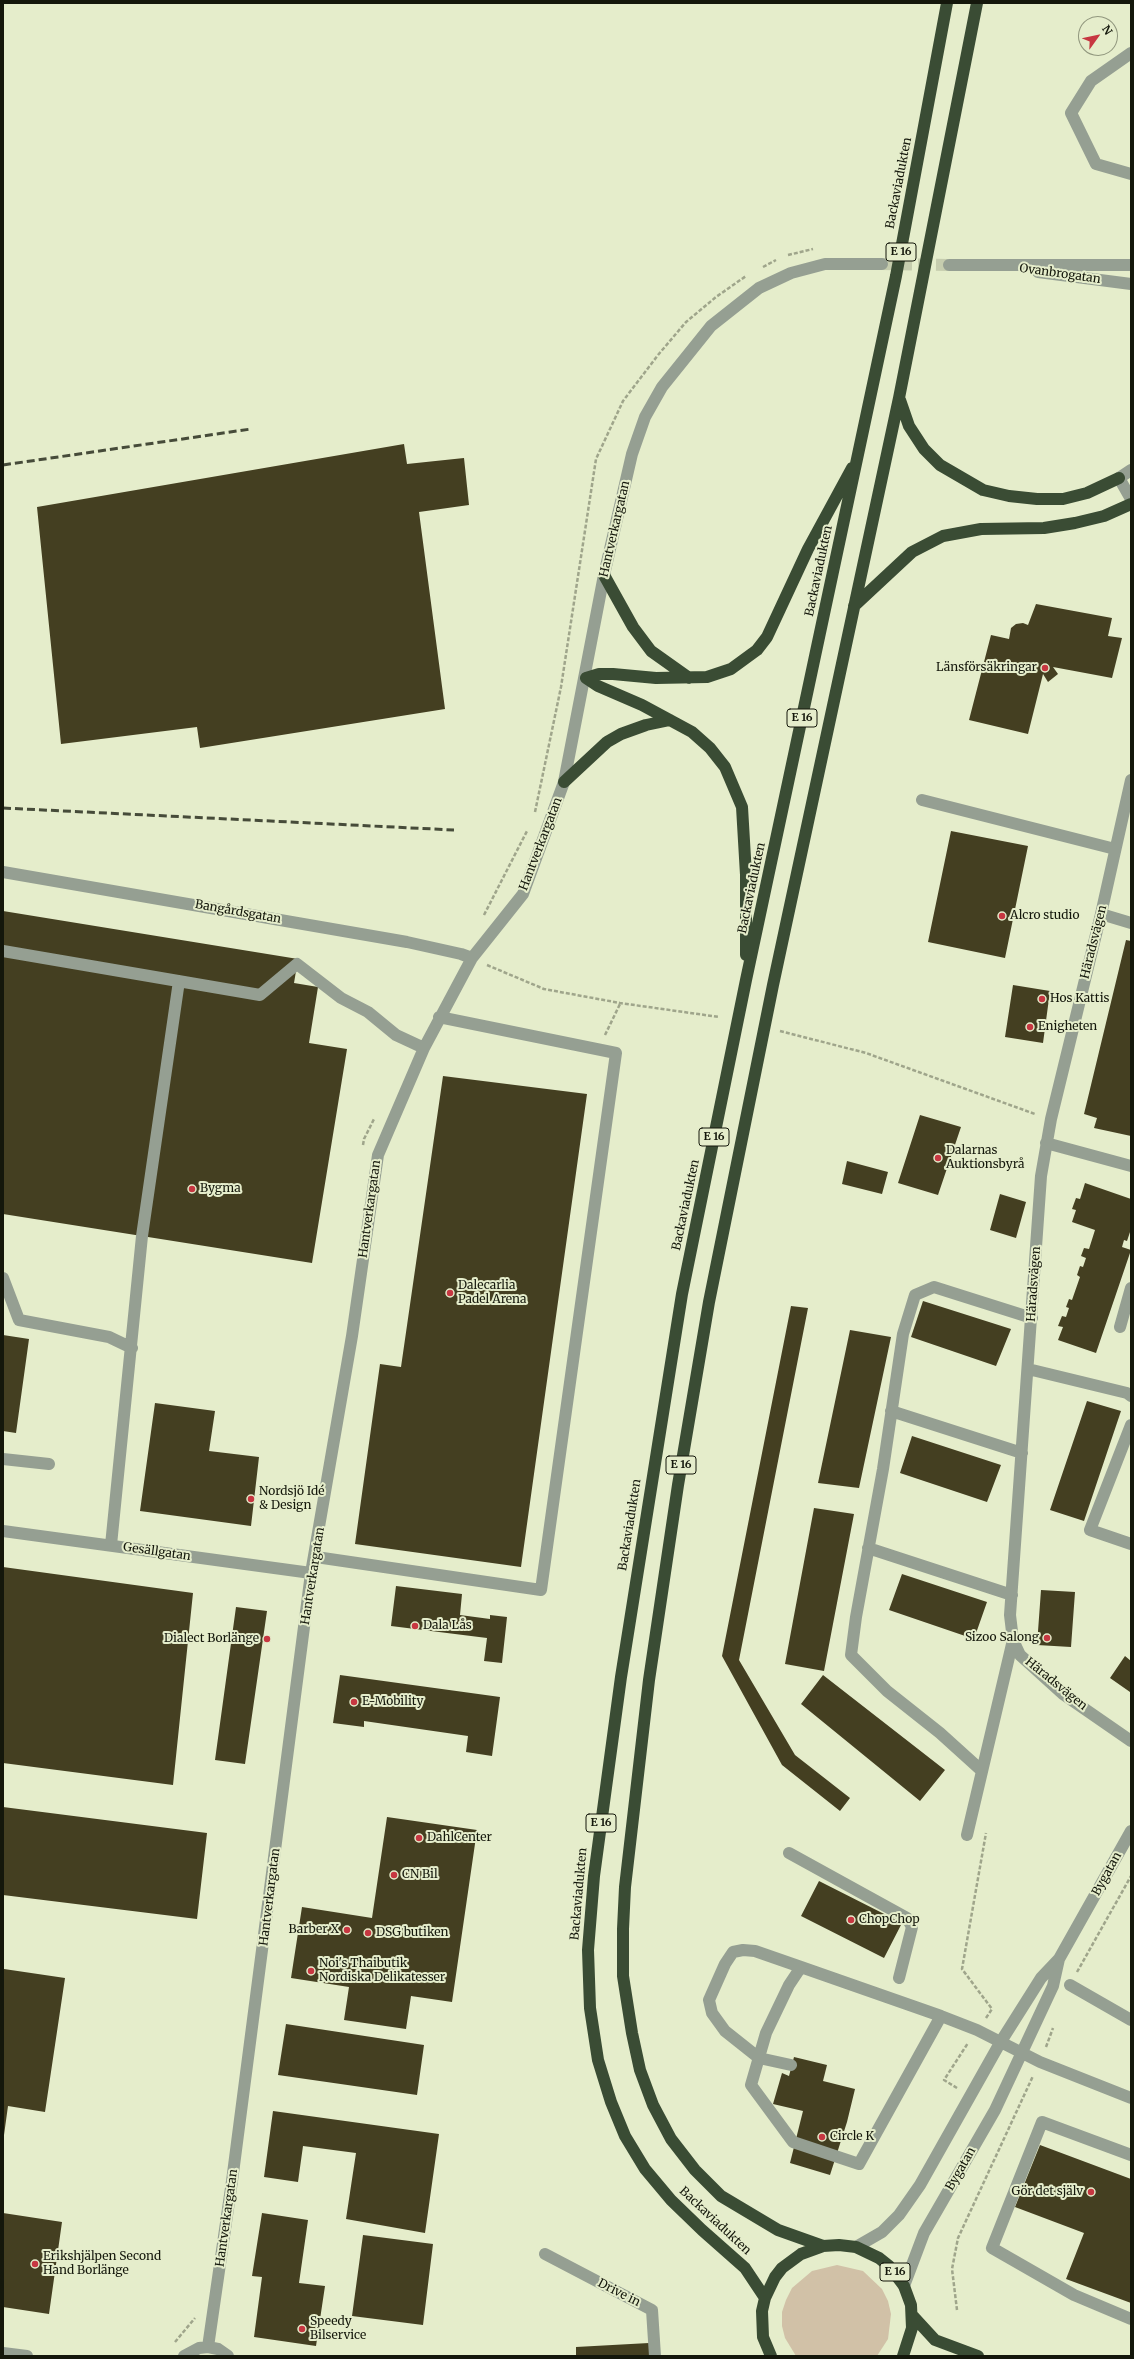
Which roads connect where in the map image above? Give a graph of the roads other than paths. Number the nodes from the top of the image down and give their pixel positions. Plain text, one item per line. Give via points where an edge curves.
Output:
1 (947, 3) edge
2 (977, 3) edge
3 (1131, 53) edge
4 (1131, 174) edge
5 (882, 264) tunnel mouth
6 (949, 265) tunnel mouth
7 (990, 265) junction
8 (1131, 265) edge
9 (1131, 284) edge
10 (899, 398) junction
11 (858, 456) junction
12 (1131, 470) edge
13 (1119, 478) junction
14 (1131, 499) edge
15 (1131, 504) edge
16 (604, 575) junction
17 (854, 606) junction
18 (586, 678) junction
19 (689, 678) junction
20 (670, 720) junction
21 (1131, 780) edge
22 (564, 782) junction
23 (922, 800) dead end
24 (1115, 849) junction
25 (3, 872) edge
26 (1101, 914) junction
27 (1131, 923) edge
28 (3, 951) edge
29 (472, 958) junction
30 (746, 980) junction
31 (179, 982) junction
32 (439, 1017) junction
33 (424, 1048) junction
34 (1046, 1143) junction
35 (1131, 1166) edge
36 (3, 1278) edge
37 (1131, 1288) edge
38 (1032, 1318) junction
39 (1120, 1327) dead end
40 (132, 1348) junction
41 (1028, 1369) junction
42 (1131, 1396) edge
43 (892, 1411) junction
44 (1131, 1425) edge
45 (1022, 1453) junction
46 (3, 1459) edge
47 (49, 1464) dead end
48 (3, 1531) edge
49 (1131, 1544) edge
50 (111, 1545) junction
51 (868, 1548) junction
52 (316, 1556) junction
53 (311, 1573) junction
54 (1012, 1595) junction
55 (1013, 1640) junction
56 (1131, 1741) edge
57 (982, 1771) junction
58 (1131, 1831) edge
59 (966, 1835) dead end
60 (789, 1853) dead end
61 (1059, 1959) junction
62 (801, 1967) junction
63 (899, 1978) dead end
64 (1070, 1985) road end
65 (941, 2016) junction
66 (1131, 2020) edge
67 (1000, 2043) junction
68 (1022, 2053) junction
69 (759, 2058) junction
70 (792, 2065) dead end
71 (1131, 2098) edge
72 (1131, 2155) edge
73 (823, 2246) junction
74 (856, 2247) junction
75 (545, 2254) dead end
76 (904, 2286) junction
77 (765, 2298) junction
78 (912, 2315) junction
79 (1131, 2320) edge
80 (208, 2347) junction
81 (3, 2353) edge
82 (768, 2354) edge
83 (27, 2356) edge
84 (184, 2356) edge
85 (228, 2356) edge
86 (655, 2356) edge
87 (903, 2356) edge
88 (978, 2356) edge

1 - 11 highway, Backaviadukten / E 16 via 896,276
2 - 10 highway, Backaviadukten / E 16
3 - 4 street via 1091,82 1071,113 1096,164
5 - 16 street, Hantverkargatan via 825,264 791,273 759,288 711,326 662,387 645,417 632,454
6 - 7 street, Ovanbrogatan
7 - 8 street, Ovanbrogatan
7 - 9 street, Ovanbrogatan
10 - 13 highway via 909,426 924,449 940,465 983,490 1023,498 1064,499 1087,494
10 - 17 highway, Backaviadukten / E 16
11 - 19 highway via 808,549 767,637 760,646 731,669 707,677
11 - 30 highway, Backaviadukten / E 16
12 - 13 street
13 - 14 street
15 - 17 highway via 1104,516 1074,523 1044,528 981,529 943,536 912,552
16 - 18 street, Hantverkargatan
16 - 19 highway via 633,627 651,651
17 - 73 highway, Backaviadukten / E 16 via 709,1302 649,1680 625,1887 623,1929 624,1976 640,2070 653,2105 671,2139 695,2170 721,2196 778,2230
18 - 19 highway via 599,674 613,674
18 - 20 highway
18 - 22 street, Hantverkargatan
20 - 22 highway via 646,725 607,742
20 - 30 highway via 692,732 710,748 725,767 742,807 746,874
21 - 24 street, Häradsvägen
22 - 29 street, Hantverkargatan via 523,894
23 - 24 street
24 - 26 street, Häradsvägen
25 - 29 street, Bangårdsgatan via 407,942
26 - 27 street
26 - 34 street, Häradsvägen
28 - 31 street
29 - 32 street, Hantverkargatan
30 - 77 highway, Backaviadukten / E 16 via 682,1294 652,1469 596,1861 588,1950 590,2008 598,2060 625,2136 645,2169 671,2200 746,2268
31 - 33 street via 260,995 297,964 341,998 368,1012 396,1035
31 - 40 street via 142,1236
32 - 33 street, Hantverkargatan
32 - 52 street via 616,1053 541,1590
33 - 52 street, Hantverkargatan via 378,1155
34 - 35 street
34 - 38 street, Häradsvägen via 1041,1176
36 - 40 street via 19,1320 109,1337
37 - 39 street
38 - 41 street, Häradsvägen
38 - 43 street via 934,1287 915,1295 903,1334
40 - 50 street
41 - 42 street
41 - 45 street, Häradsvägen
43 - 45 street
43 - 51 street
44 - 49 street via 1090,1530
45 - 54 street, Häradsvägen
46 - 47 street
48 - 50 street, Gesällgatan
50 - 53 street, Gesällgatan
51 - 54 street
51 - 57 street via 851,1655 887,1691 940,1733
52 - 53 street, Hantverkargatan
53 - 80 street, Hantverkargatan
54 - 55 street, Häradsvägen via 1010,1616
55 - 56 street, Häradsvägen via 1020,1655 1063,1694
55 - 57 street
57 - 59 street
58 - 61 street, Bygatan
60 - 63 street via 907,1918 912,1927
61 - 67 street, Bygatan via 1041,1978
61 - 68 street, Bygatan via 1054,1986
62 - 65 street
62 - 69 street via 789,1985 766,2033
62 - 69 street via 755,1951 743,1950 733,1952 725,1964 709,2000 712,2013 725,2031
64 - 66 street
65 - 67 street via 977,2030
65 - 69 street via 859,2164 793,2142 751,2085
67 - 68 street
67 - 74 street, Bygatan via 920,2185 899,2215 882,2232
68 - 71 street
68 - 76 street, Bygatan via 995,2110 924,2233
69 - 70 street
72 - 79 street via 1042,2122 992,2248 1074,2295
73 - 74 highway, E 16
73 - 77 highway via 801,2254 787,2264 775,2277
74 - 76 highway, E 16 via 889,2266
75 - 86 street, Drive in via 652,2310
76 - 78 highway, E 16
77 - 82 highway via 762,2324
78 - 87 highway via 909,2341
78 - 88 highway, E 16 via 935,2340
80 - 84 street via 199,2348
80 - 85 street via 218,2349
81 - 83 street

